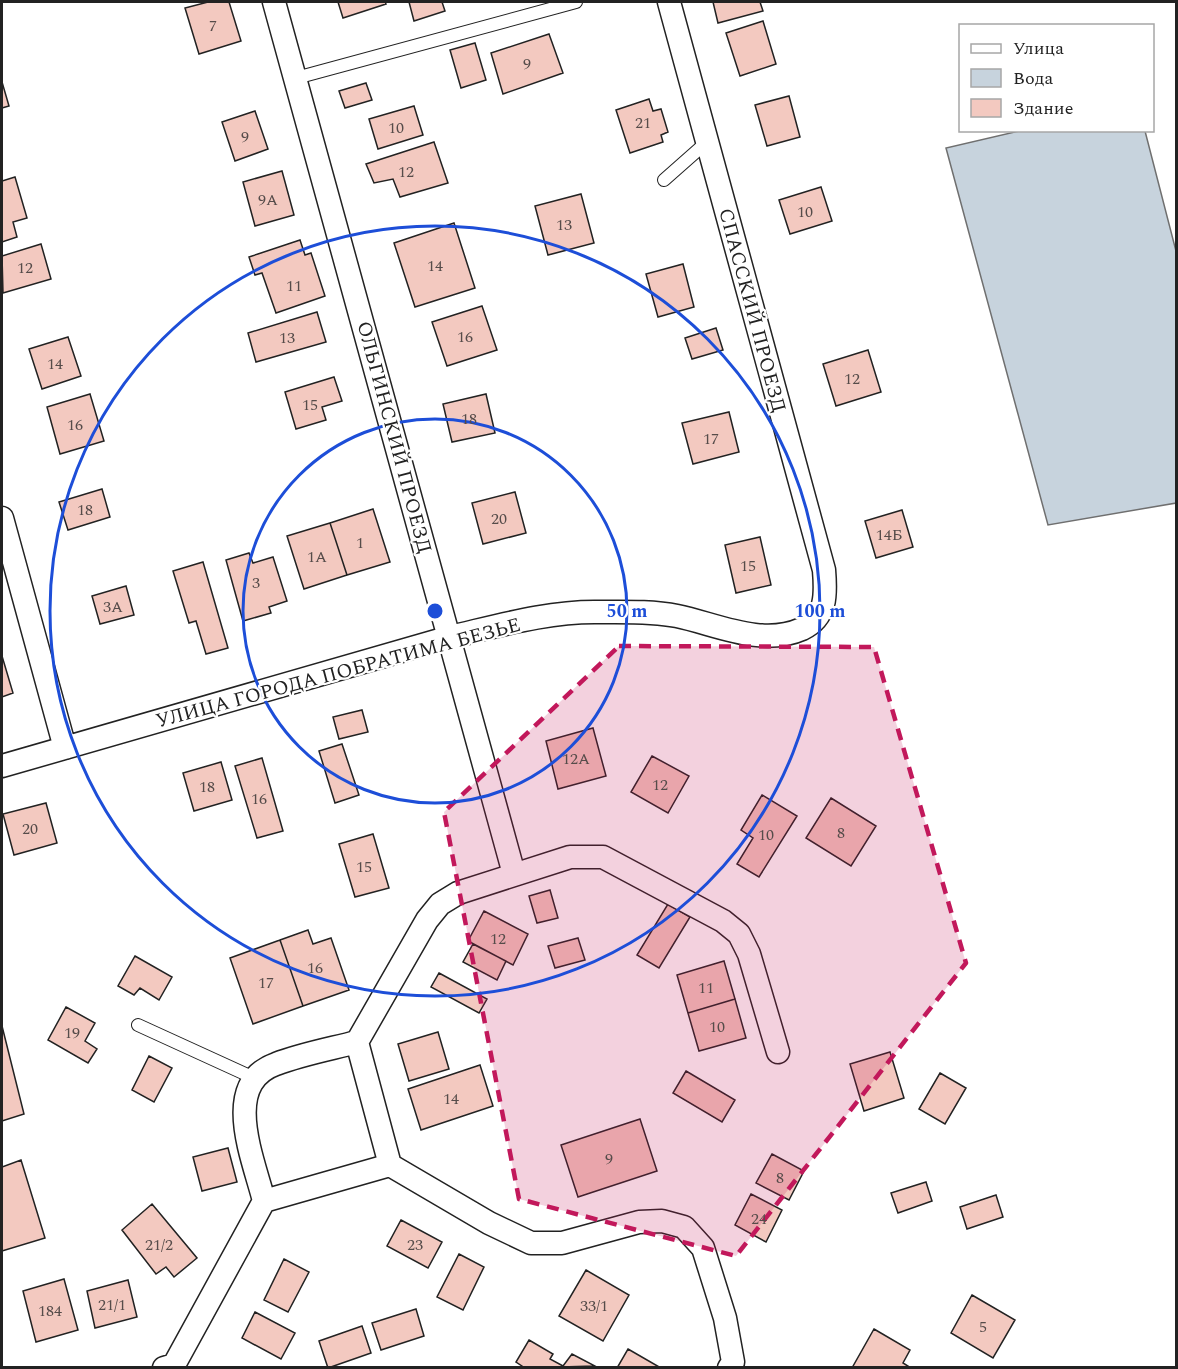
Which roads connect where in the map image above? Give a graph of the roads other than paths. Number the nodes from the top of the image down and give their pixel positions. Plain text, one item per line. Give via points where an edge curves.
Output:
1 (274, 2) edge
2 (576, 2) edge
3 (669, 2) edge
4 (296, 78) junction
5 (707, 142) junction
6 (664, 180) dead end
7 (2, 518) edge
8 (817, 617) joint
9 (450, 638) junction
10 (65, 748) junction
11 (2, 766) edge
12 (514, 874) junction
13 (138, 1025) dead end
14 (357, 1042) junction
15 (778, 1052) dead end
16 (254, 1078) junction
17 (390, 1165) junction
18 (264, 1201) junction
19 (735, 1366) edge
20 (172, 1367) edge

1 - 4 street, ОЛЬГИНСКИЙ ПРОЕЗД
2 - 4 lane
3 - 5 street, СПАССКИЙ ПРОЕЗД
4 - 9 street, ОЛЬГИНСКИЙ ПРОЕЗД
5 - 6 lane
5 - 8 street, СПАССКИЙ ПРОЕЗД via 824,570 826,600
7 - 10 street
8 - 9 street, УЛИЦА ГОРОДА ПОБРАТИМА БЕЗЬЕ via 802,629 750,635 674,616 597,612 520,621
9 - 10 street, УЛИЦА ГОРОДА ПОБРАТИМА БЕЗЬЕ
9 - 12 street, ОЛЬГИНСКИЙ ПРОЕЗД
10 - 11 street, УЛИЦА ГОРОДА ПОБРАТИМА БЕЗЬЕ
12 - 14 street via 458,893 440,904
12 - 15 street via 570,857 603,857 723,921 739,934 749,954
13 - 16 lane
14 - 16 street via 273,1064
14 - 17 street
16 - 18 street via 244,1095 244,1117
17 - 18 street
17 - 19 street via 531,1243 562,1243 639,1222 662,1221 684,1227 703,1248
18 - 20 street

